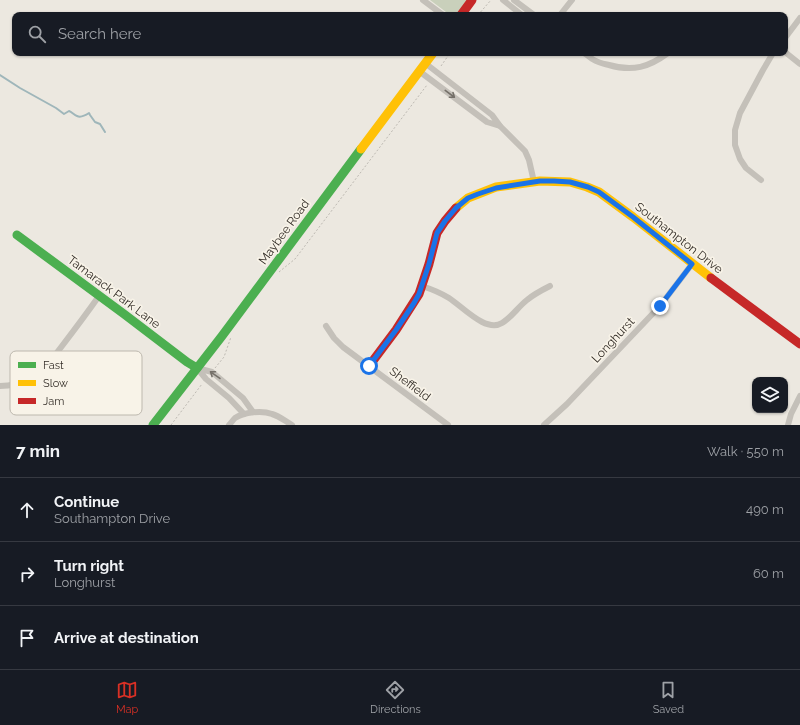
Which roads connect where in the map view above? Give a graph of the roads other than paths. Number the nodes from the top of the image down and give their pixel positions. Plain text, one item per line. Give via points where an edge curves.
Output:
1 (422, 0) edge
2 (472, 0) edge
3 (503, 0) edge
4 (572, 0) edge
5 (516, 4) edge
6 (439, 12) edge
7 (463, 12) edge
8 (529, 12) edge
9 (562, 12) edge
10 (800, 18) edge
11 (788, 34) edge
12 (788, 54) edge
13 (431, 56) edge
14 (588, 56) edge
15 (664, 56) edge
16 (772, 56) edge
17 (800, 64) edge
18 (422, 67) junction
19 (468, 96) junction
20 (463, 104) junction
21 (500, 126) junction
22 (761, 180) dead end
23 (534, 182) junction
24 (17, 235) dead end
25 (692, 264) junction
26 (422, 286) junction
27 (550, 286) dead end
28 (99, 296) junction
29 (326, 326) dead end
30 (800, 344) edge
31 (58, 351) edge
32 (369, 366) junction
33 (197, 368) junction
34 (235, 390) junction
35 (800, 396) edge
36 (229, 398) junction
37 (253, 412) junction
38 (244, 414) junction
39 (154, 425) edge
40 (229, 425) edge
41 (292, 425) edge
42 (448, 425) edge
43 (544, 425) edge
44 (788, 425) edge

1 - 6 street
2 - 7 street
3 - 5 street
4 - 9 street
5 - 8 street
10 - 11 street
12 - 17 street
13 - 18 street, Maybee Road
14 - 15 street via 595,61 625,69 646,66
16 - 22 street via 740,113 735,130 735,145 740,159 746,168
18 - 19 street via 436,72
18 -> 20 street via 431,80
18 - 33 street, Maybee Road
19 - 20 street
19 - 21 street via 492,115
20 - 21 street via 487,122
21 - 23 street via 525,151
23 - 25 street, Southampton Drive via 570,182 599,192
23 - 26 street, Southampton Drive via 496,188 468,198 456,208 437,233
24 - 28 street, Tamarack Park Lane
25 - 30 street, Southampton Drive
25 - 43 street, Longhurst via 660,306
26 - 27 street via 450,299 492,326 506,320 527,300
26 - 32 street, Southampton Drive via 414,303
28 - 31 street
28 - 33 street, Tamarack Park Lane
29 - 32 street, Sheffield via 343,347
32 - 42 street, Sheffield
34 -> 33 street via 212,372
33 - 36 street
33 - 39 street, Maybee Road
34 - 36 street
34 - 37 street
35 - 44 street
36 - 38 street
37 - 38 street
37 - 41 street via 271,413
38 - 40 street via 235,418

